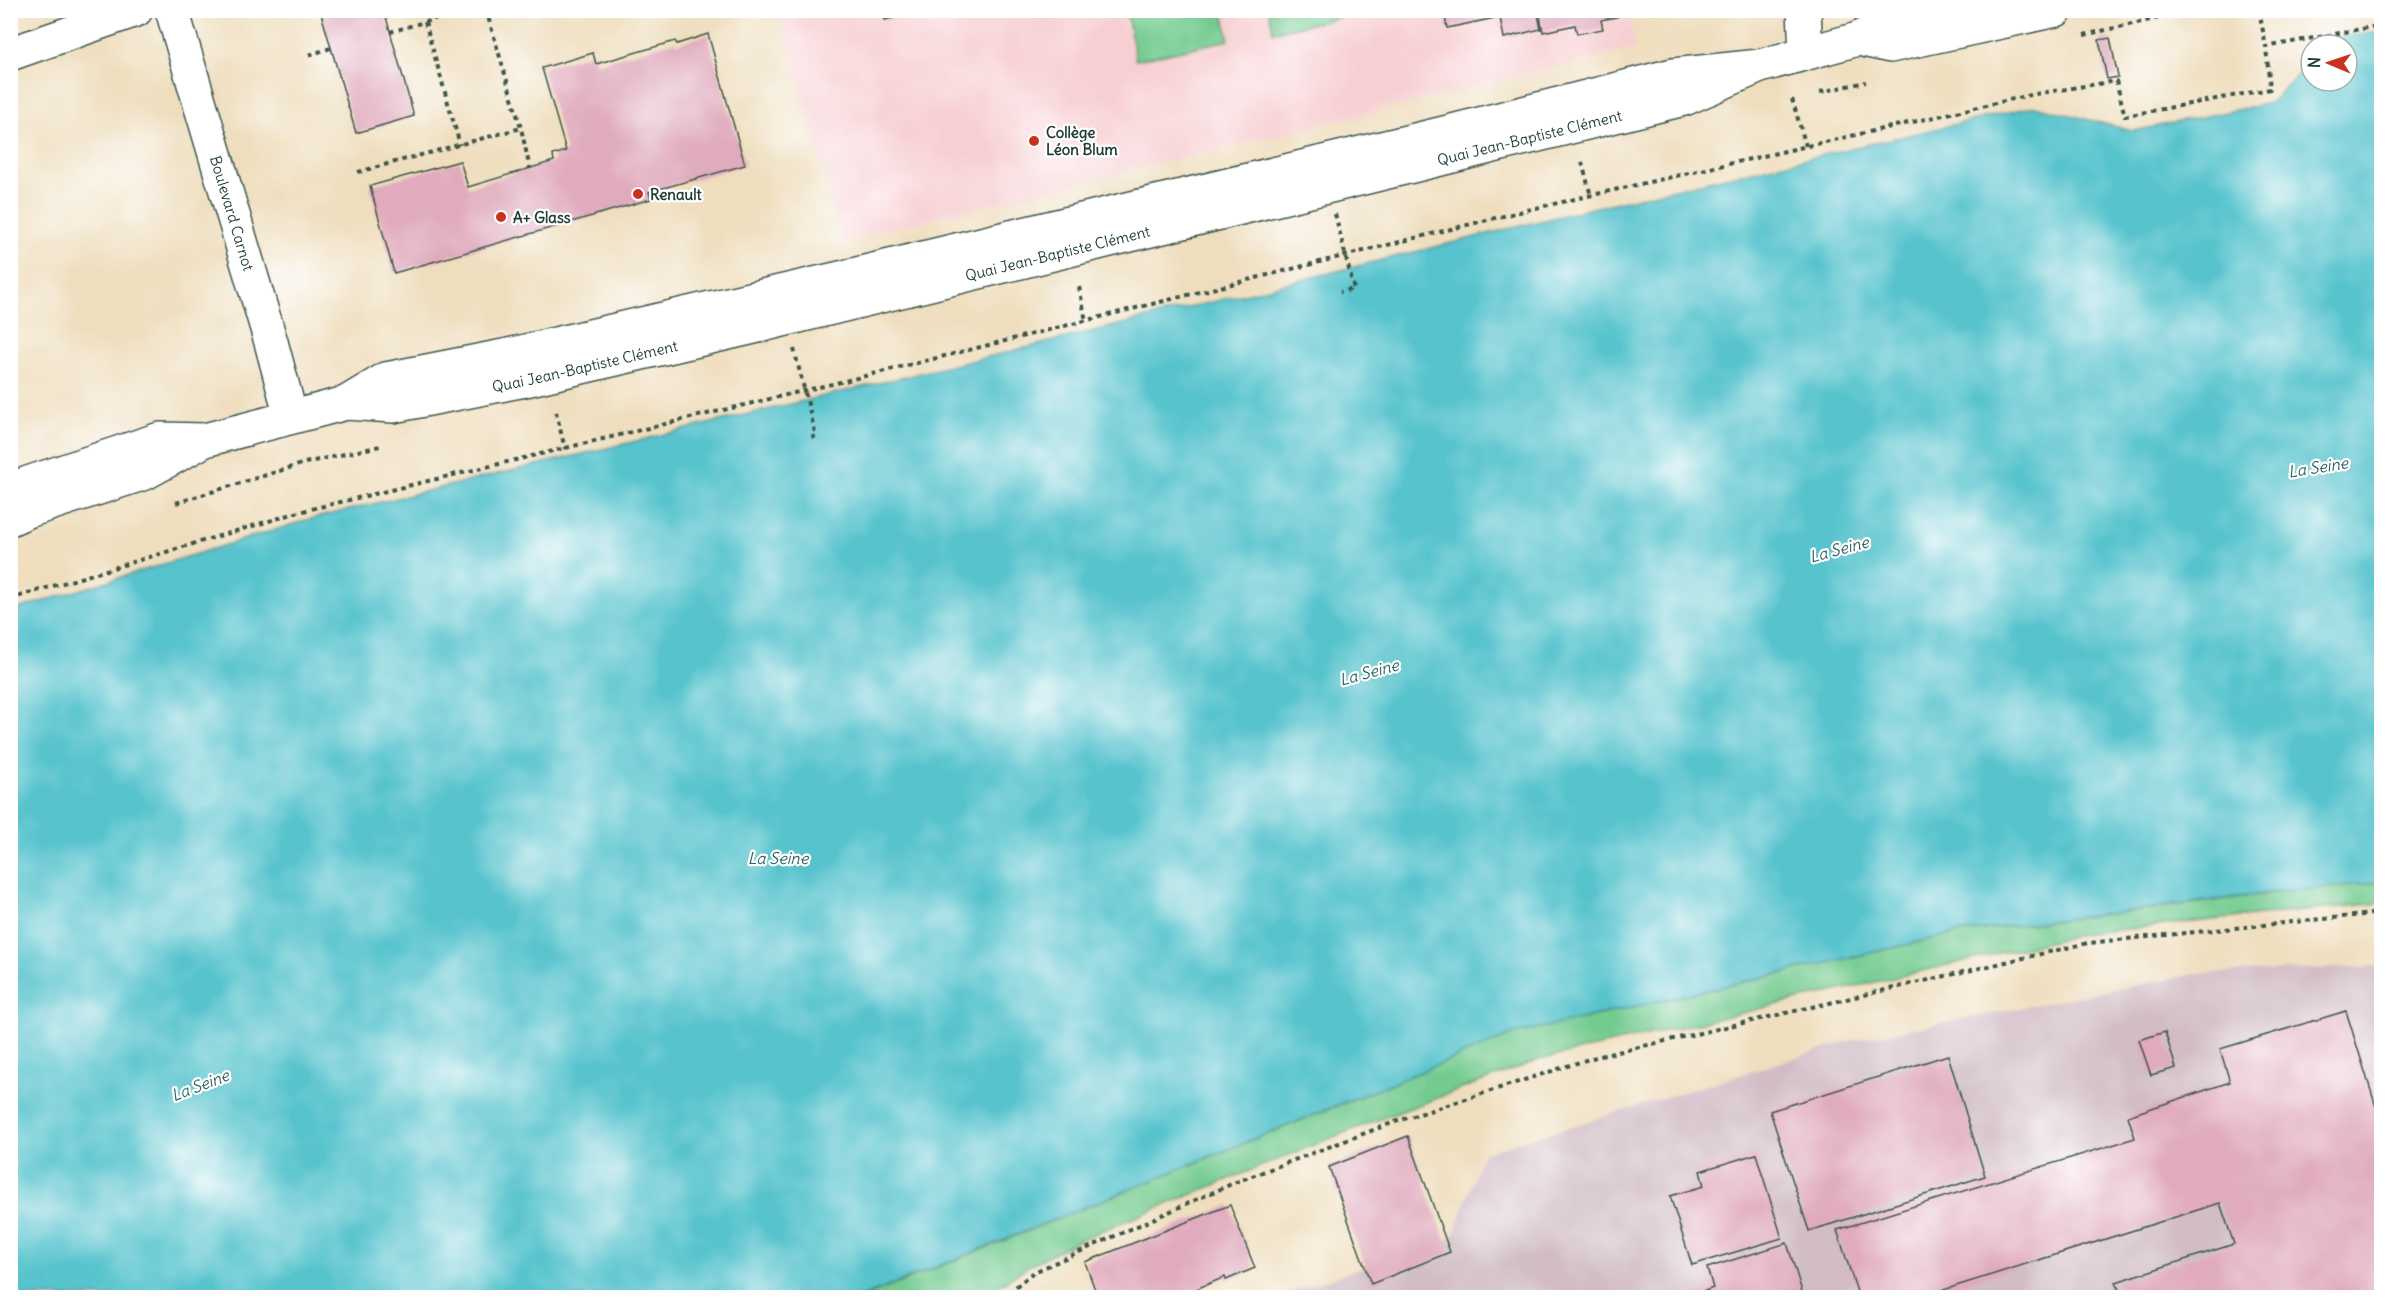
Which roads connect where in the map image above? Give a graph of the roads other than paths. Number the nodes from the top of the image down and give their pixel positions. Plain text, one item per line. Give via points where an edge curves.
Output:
1 (136, 10) edge
2 (172, 10) edge
3 (1804, 10) edge
4 (1941, 10) edge
5 (2056, 10) edge
6 (1858, 39) junction
7 (1806, 53) junction
8 (10, 54) edge
9 (291, 417) junction
10 (205, 440) junction
11 (10, 489) edge
12 (10, 519) edge

1 - 8 main road
2 - 9 main road, Boulevard Carnot
3 - 7 main road
4 - 6 main road, Quai Jean-Baptiste Clément via 1888,22
5 - 6 main road, Quai Jean-Baptiste Clément via 1890,46
6 - 7 main road, Quai Jean-Baptiste Clément
7 - 9 main road, Quai Jean-Baptiste Clément via 1760,66 1684,99 761,325 530,379 393,406 346,403
9 - 10 main road, Quai Jean-Baptiste Clément
10 - 11 main road, Quai Jean-Baptiste Clément via 160,439
10 - 12 main road, Quai Jean-Baptiste Clément via 146,473

